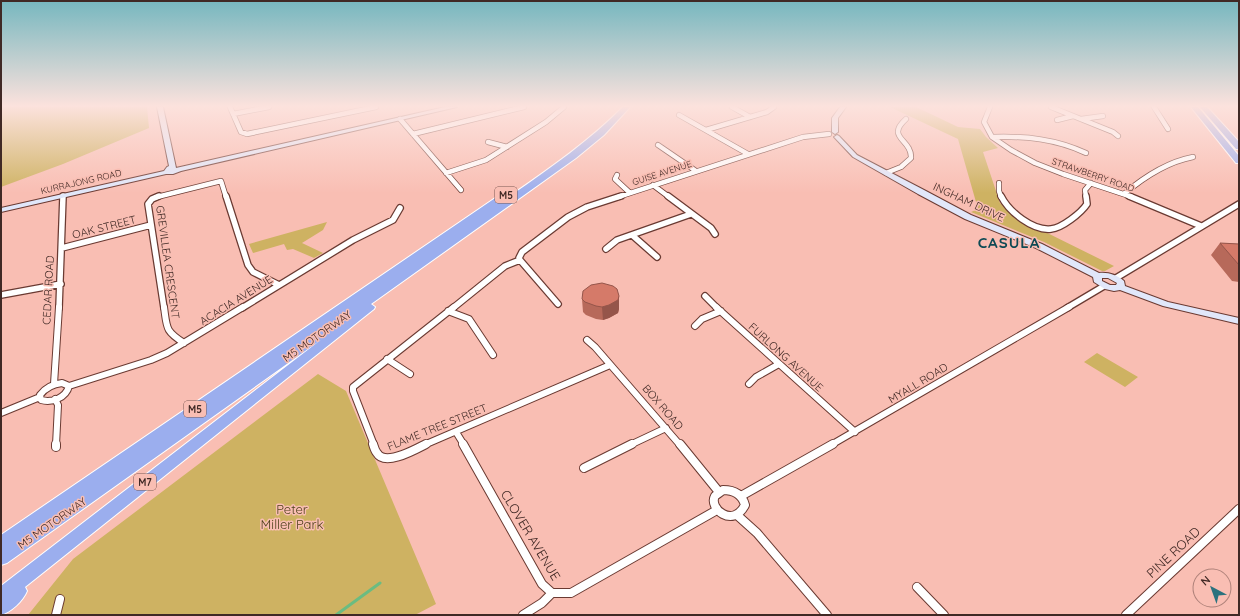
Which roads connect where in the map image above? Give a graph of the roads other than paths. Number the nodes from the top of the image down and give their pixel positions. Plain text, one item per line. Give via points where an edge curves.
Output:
1 (168, 136) edge
2 (242, 136) edge
3 (323, 136) edge
4 (414, 136) edge
5 (525, 136) edge
6 (587, 136) edge
7 (599, 136) edge
8 (716, 136) edge
9 (822, 136) edge
10 (835, 136) edge
11 (899, 136) edge
12 (1218, 136) edge
13 (1229, 136) edge
14 (993, 137) joint
15 (239, 138) dead end
16 (488, 142) dead end
17 (658, 145) dead end
18 (507, 147) junction
19 (1239, 147) edge
20 (1086, 153) dead end
21 (748, 154) junction
22 (1193, 157) dead end
23 (1239, 161) edge
24 (176, 168) junction
25 (696, 171) junction
26 (446, 173) junction
27 (886, 173) junction
28 (617, 175) dead end
29 (999, 183) dead end
30 (1091, 183) junction
31 (653, 185) junction
32 (461, 190) dead end
33 (630, 193) junction
34 (1124, 194) junction
35 (63, 196) junction
36 (1239, 200) edge
37 (1237, 204) edge
38 (400, 208) dead end
39 (501, 208) junction
40 (1, 210) edge
41 (691, 214) junction
42 (151, 225) junction
43 (1201, 226) junction
44 (715, 234) dead end
45 (632, 235) junction
46 (62, 248) junction
47 (606, 249) dead end
48 (657, 256) dead end
49 (520, 260) junction
50 (1098, 276) junction
51 (1116, 278) junction
52 (61, 284) junction
53 (279, 285) junction
54 (1104, 286) junction
55 (1120, 287) junction
56 (1, 295) edge
57 (706, 296) dead end
58 (558, 304) dead end
59 (448, 311) junction
60 (721, 312) junction
61 (1239, 321) edge
62 (695, 326) dead end
63 (587, 340) dead end
64 (184, 343) junction
65 (493, 355) dead end
66 (386, 359) junction
67 (779, 364) junction
68 (610, 365) junction
69 (291, 369) junction
70 (410, 374) dead end
71 (54, 384) junction
72 (749, 384) dead end
73 (69, 386) junction
74 (40, 398) junction
75 (56, 399) junction
76 (1, 413) edge
77 (666, 428) junction
78 (456, 432) junction
79 (855, 432) junction
80 (56, 448) dead end
81 (584, 468) dead end
82 (719, 492) junction
83 (741, 496) junction
84 (1239, 509) edge
85 (717, 510) junction
86 (737, 515) junction
87 (1, 544) edge
88 (1, 558) edge
89 (917, 587) dead end
90 (552, 593) junction
91 (1, 596) edge
92 (60, 599) dead end
93 (1, 607) edge
94 (56, 615) edge
95 (522, 615) edge
96 (827, 615) edge
97 (944, 615) edge
98 (1126, 615) edge

1 - 24 street
2 - 15 street
3 - 24 street
4 - 26 street
5 - 18 street
6 - 87 highway, M5 MOTORWAY / M5 via 537,174
7 - 39 highway, M5 MOTORWAY / M5
8 - 21 street
9 - 21 street, GUISE AVENUE via 803,137
10 - 27 street, INGHAM DRIVE via 855,156
11 - 27 street via 910,149 911,157 903,166
12 - 23 highway
13 - 19 highway
14 - 20 street via 1041,138
14 - 30 street, STRAWBERRY ROAD via 1004,147 1028,160
16 - 18 street
17 - 25 street
18 - 26 street via 480,163
21 - 25 street, GUISE AVENUE
22 - 34 street via 1184,158 1145,179
24 - 35 street, KURRAJONG ROAD via 173,172
25 - 31 street, GUISE AVENUE
26 - 32 street
27 - 50 street, INGHAM DRIVE via 964,215 1039,246
28 - 33 street via 617,182
29 - 30 street via 999,193 1009,207 1028,222 1041,228 1052,229 1085,207 1085,190
30 - 34 street, STRAWBERRY ROAD
31 - 33 street, GUISE AVENUE
31 - 41 street
33 - 49 street, GUISE AVENUE via 587,207 568,217 522,252
34 - 43 street, STRAWBERRY ROAD
35 - 40 street, KURRAJONG ROAD
35 - 46 street, CEDAR ROAD
36 - 37 street
37 - 43 street
38 - 53 street, ACACIA AVENUE via 393,220
39 - 69 highway
39 - 88 highway, M5 MOTORWAY / M5
41 - 44 street via 711,228
41 - 45 street
42 - 46 street, OAK STREET
42 - 53 street, GREVILLEA CRESCENT via 149,199 221,181 248,265 253,272
42 - 64 street, GREVILLEA CRESCENT via 167,330
43 - 51 street
45 - 47 street via 612,242
45 - 48 street
46 - 52 street, CEDAR ROAD
49 - 58 street
49 - 59 street, FLAME TREE STREET via 505,266
50 - 51 street via 1108,275
50 - 54 street via 1097,280
51 - 55 street via 1121,283
52 - 56 street
52 - 71 street, CEDAR ROAD
53 - 64 street, ACACIA AVENUE
54 - 55 street
54 - 79 street, MYALL ROAD
55 - 61 street via 1166,304
57 - 60 street, FURLONG AVENUE
59 - 65 street via 469,319
59 - 66 street, FLAME TREE STREET
60 - 62 street via 702,319
60 - 67 street, FURLONG AVENUE
63 - 68 street, BOX ROAD
64 - 73 street, ACACIA AVENUE via 151,360
66 - 70 street
66 - 78 street, FLAME TREE STREET via 353,386 377,454 390,459
67 - 72 street
67 - 79 street, FURLONG AVENUE
68 - 77 street, BOX ROAD
68 - 78 street, FLAME TREE STREET
69 - 91 highway, M7
69 - 93 highway
71 - 73 street via 65,383
71 - 74 street via 45,389
73 - 75 street via 68,391
74 - 75 street via 46,401
74 - 76 street
75 - 80 street
77 - 81 street
77 - 82 street, BOX ROAD
78 - 90 street, CLOVER AVENUE via 542,584
79 - 83 street, MYALL ROAD
82 - 83 street via 728,490
82 - 85 street via 714,498
83 - 86 street via 744,500 744,509
84 - 98 street, PINE ROAD
85 - 86 street via 727,516
85 - 90 street, CLOVER AVENUE via 571,593
86 - 96 street via 757,533
89 - 97 street
90 - 95 street via 542,603
92 - 94 street

